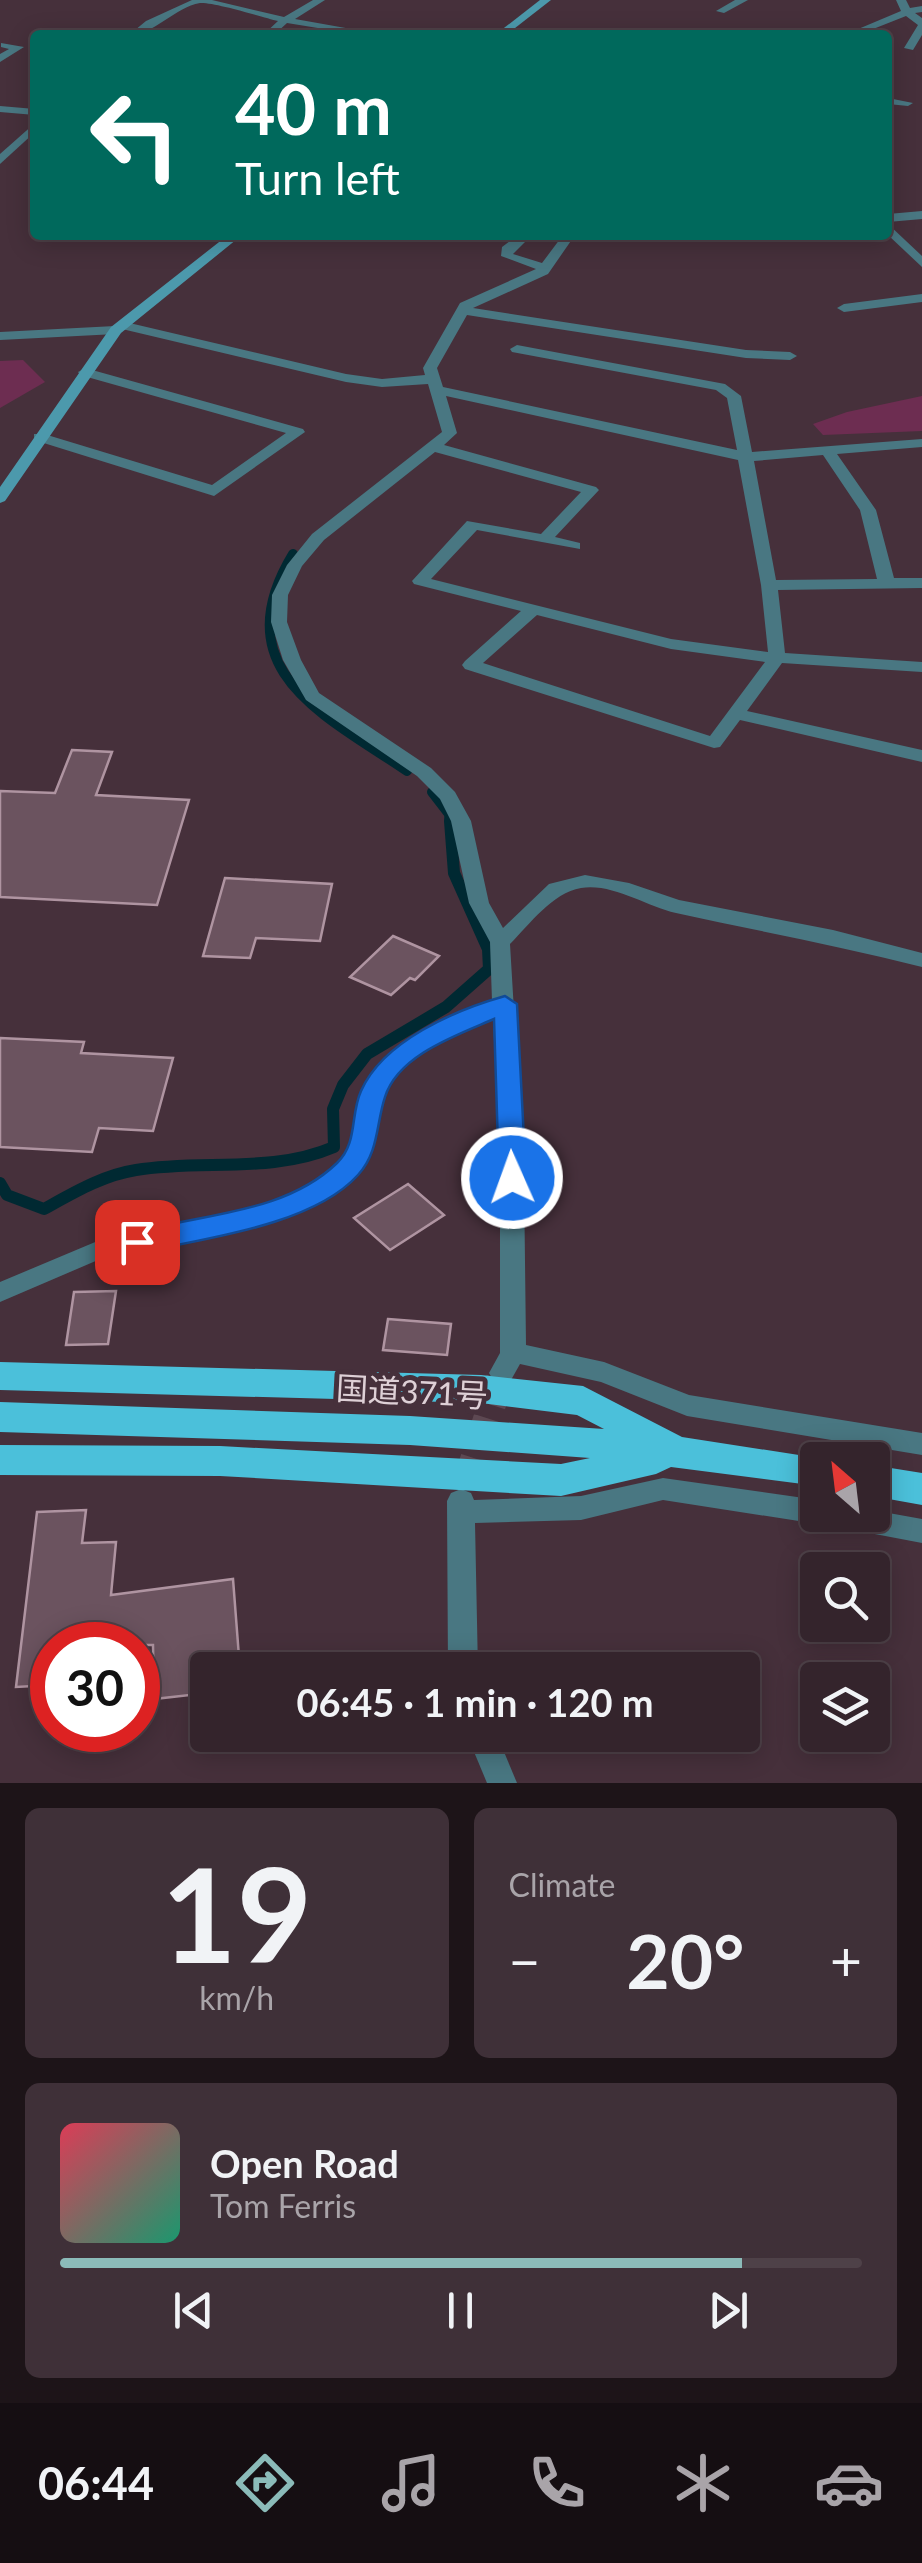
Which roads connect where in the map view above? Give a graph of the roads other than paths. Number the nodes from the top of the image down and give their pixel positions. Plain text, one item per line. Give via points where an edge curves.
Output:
1 (320, 0) edge
2 (546, 0) edge
3 (743, 0) edge
4 (882, 0) edge
5 (190, 1) edge
6 (903, 4) edge
7 (922, 9) edge
8 (721, 11) dead end
9 (284, 20) junction
10 (922, 24) edge
11 (141, 30) edge
12 (273, 30) edge
13 (348, 30) edge
14 (507, 30) edge
15 (858, 30) edge
16 (4, 45) dead end
17 (909, 48) dead end
18 (0, 58) edge
19 (892, 101) edge
20 (908, 103) dead end
21 (0, 109) edge
22 (30, 112) edge
23 (30, 131) edge
24 (0, 161) edge
25 (922, 215) edge
26 (892, 218) edge
27 (892, 232) edge
28 (230, 240) edge
29 (519, 240) edge
30 (565, 240) edge
31 (922, 263) edge
32 (545, 268) junction
33 (919, 301) edge
34 (844, 308) dead end
35 (462, 310) junction
36 (118, 327) junction
37 (2, 334) edge
38 (517, 350) dead end
39 (790, 356) dead end
40 (86, 372) junction
41 (434, 384) junction
42 (39, 437) junction
43 (433, 446) junction
44 (919, 446) edge
45 (827, 450) junction
46 (747, 457) junction
47 (0, 498) edge
48 (545, 540) junction
49 (574, 546) dead end
50 (922, 583) edge
51 (888, 584) junction
52 (769, 585) junction
53 (534, 610) junction
54 (777, 658) junction
55 (922, 667) edge
56 (737, 714) junction
57 (922, 756) edge
58 (500, 942) junction
59 (922, 960) edge
60 (505, 1004) junction
61 (0, 1292) edge
62 (0, 1376) edge
63 (0, 1417) edge
64 (922, 1444) edge
65 (682, 1453) junction
66 (0, 1460) edge
67 (800, 1469) edge
68 (890, 1483) edge
69 (922, 1488) edge
70 (800, 1509) edge
71 (890, 1525) edge
72 (922, 1531) edge
73 (463, 1652) edge
74 (489, 1752) edge
75 (502, 1783) edge

1 - 9 street
2 - 14 main road
3 - 8 street
4 - 6 street
5 - 9 street
5 - 11 street
6 - 7 street
6 - 10 street
6 - 15 street
9 - 12 street
9 - 13 street
10 - 17 street
16 - 18 street via 19,47
19 - 20 street
21 - 22 street
23 - 24 street
25 - 26 street
27 - 31 street
28 - 36 main road
29 - 32 street via 507,256
30 - 32 street
32 - 35 street
33 - 34 street
35 - 39 street
35 - 41 street via 430,368
36 - 37 street
36 - 40 main road
36 - 41 street via 346,378
38 - 46 street via 720,387 734,396
40 - 42 main road
40 - 42 street via 298,432 214,491
41 - 43 street via 450,433
41 - 46 street
42 - 47 main road
43 - 48 street via 591,490
43 - 58 street via 318,537 280,595 279,622 312,696 424,772 448,796 461,822 479,903
44 - 45 street
45 - 46 street
45 - 51 street via 868,510
46 - 52 street
48 - 49 street
48 - 53 street via 473,524 420,582
50 - 51 street
51 - 52 street
52 - 54 street
53 - 54 street via 671,644
53 - 56 street via 471,666 714,743
54 - 55 street
54 - 56 street
56 - 57 street
58 - 59 street via 556,888 584,881
58 - 60 street
60 - 61 street via 396,1059 372,1094 366,1136 349,1168 314,1194 250,1218 100,1249
60 - 64 street via 512,1178 507,1363 604,1372 687,1405
62 - 65 highway via 481,1388 582,1401
63 - 65 highway, 国道371号 via 466,1431
65 - 66 highway via 560,1480 220,1461
65 - 67 highway, 国道371号
68 - 69 highway
70 - 73 street via 663,1489 580,1508 461,1505
71 - 72 street
74 - 75 street

